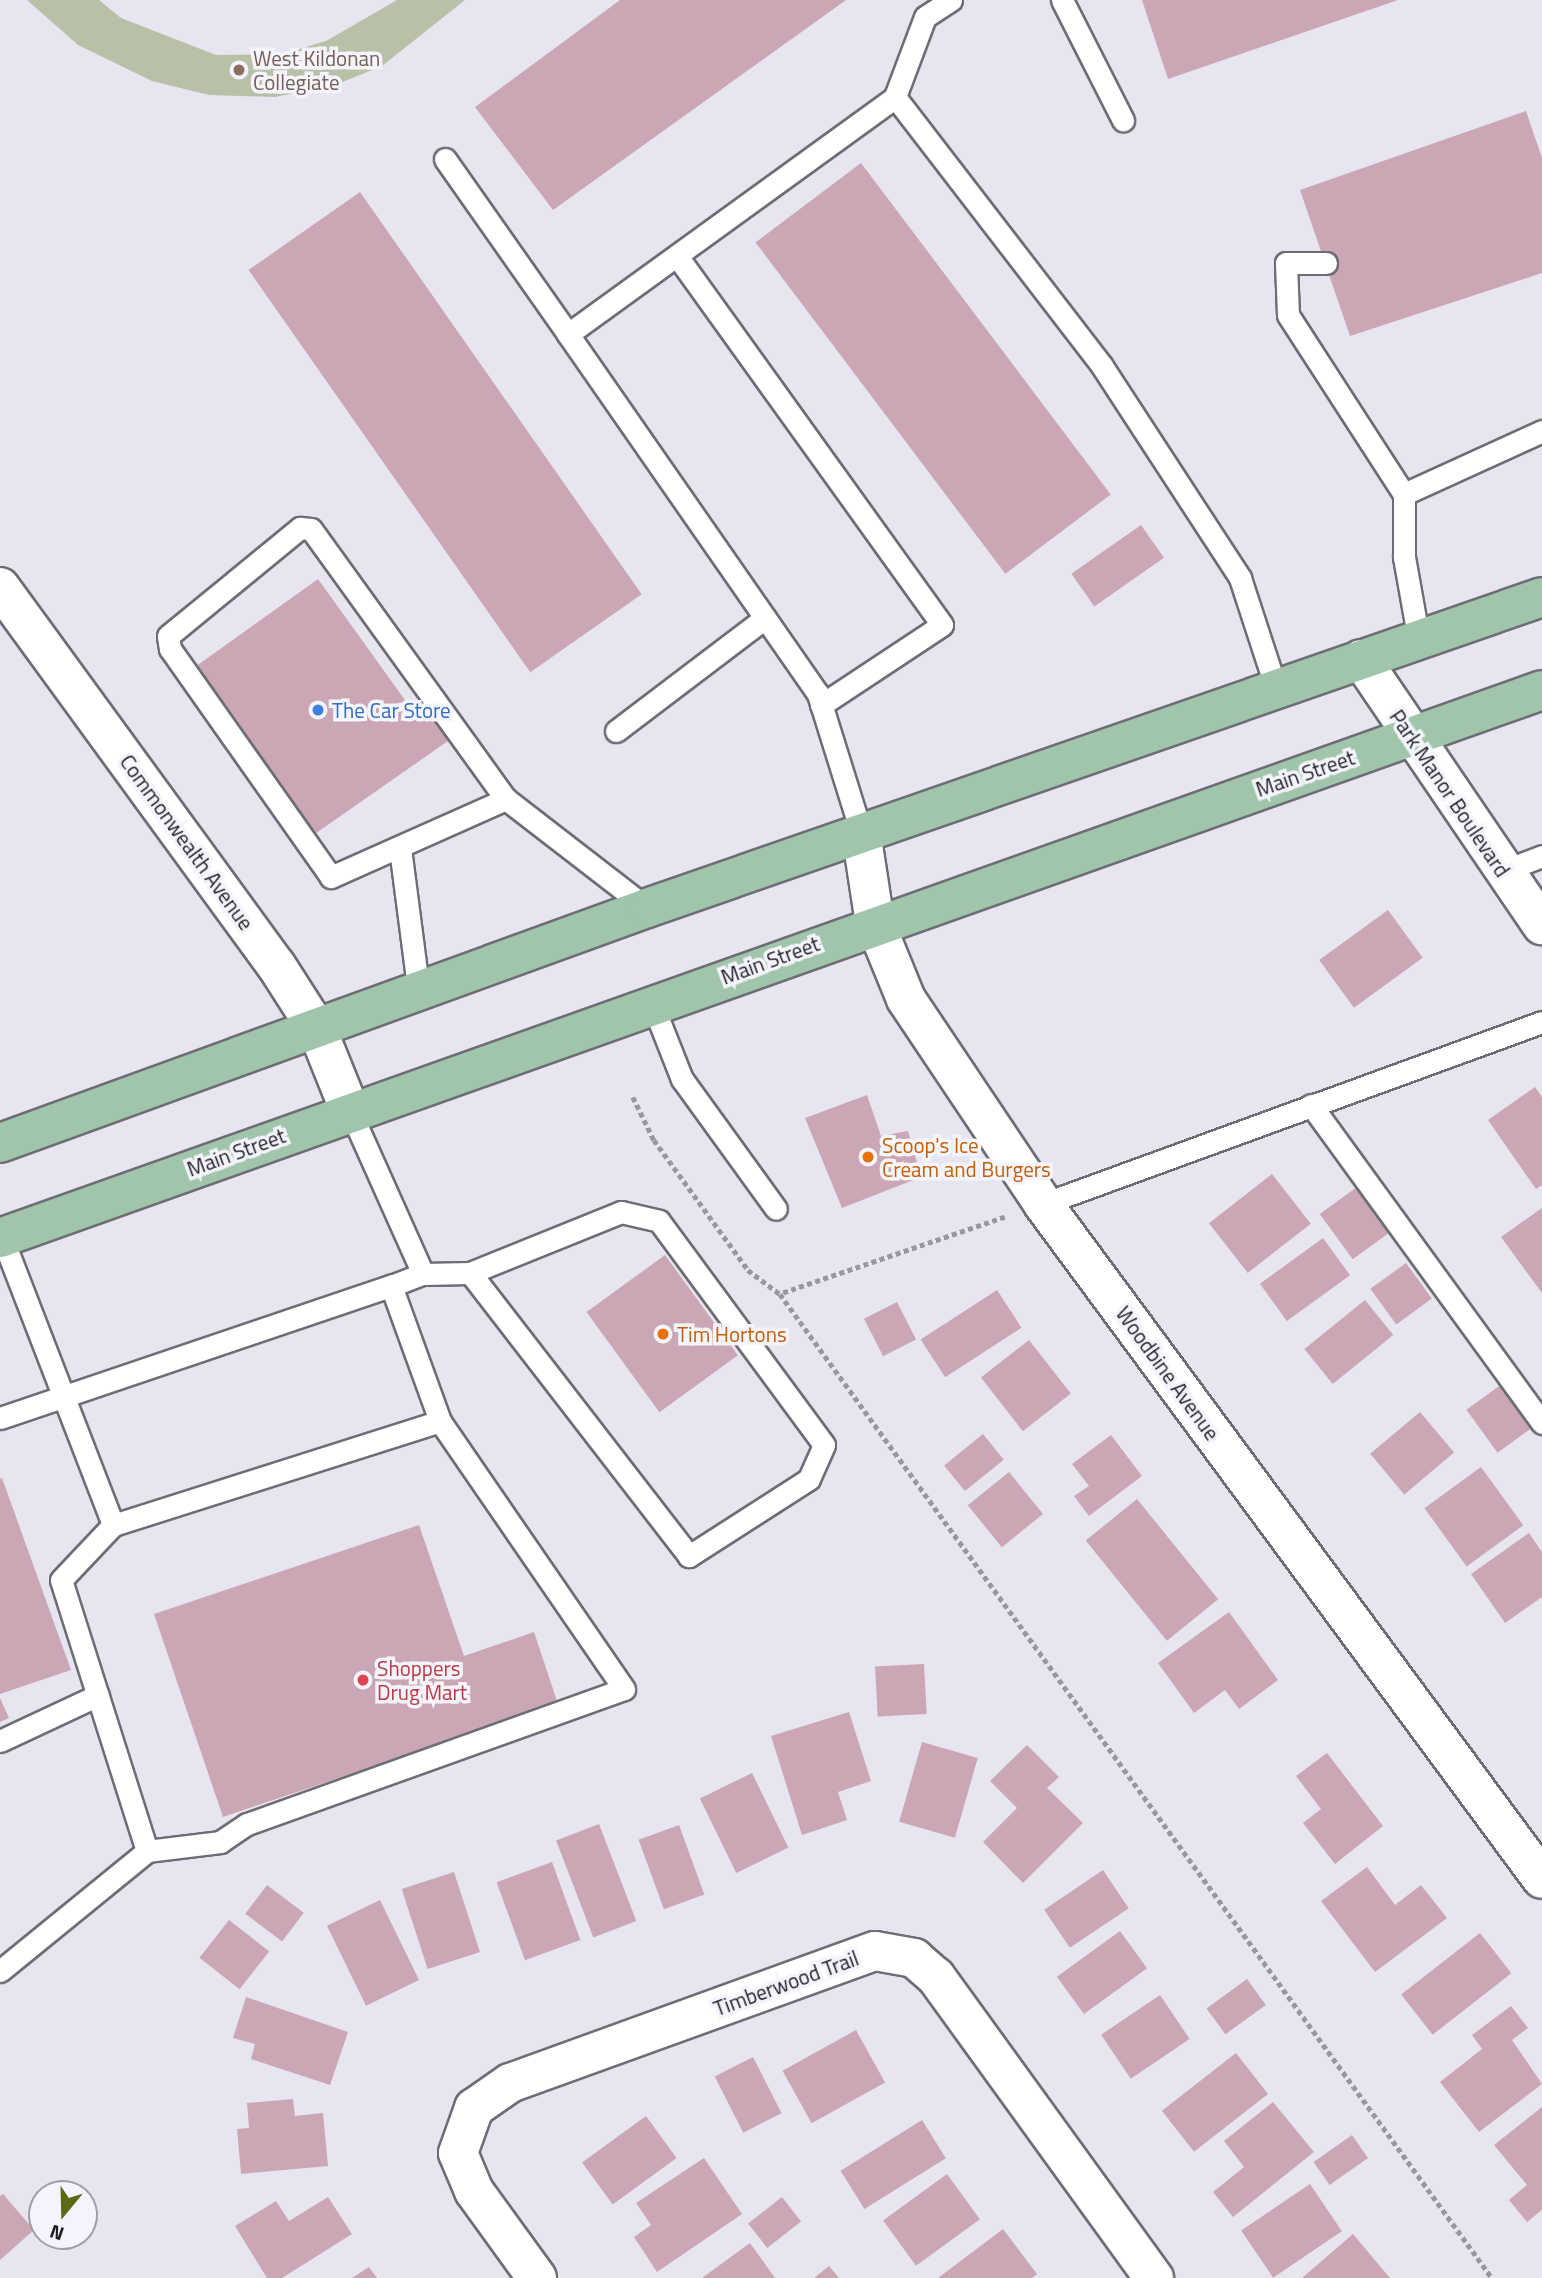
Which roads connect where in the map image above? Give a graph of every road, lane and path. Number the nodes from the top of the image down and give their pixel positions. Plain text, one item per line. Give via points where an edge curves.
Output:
1 (951, 0) edge
2 (1062, 0) edge
3 (895, 97) junction
4 (1123, 120) dead end
5 (445, 159) dead end
6 (677, 256) junction
7 (1326, 263) dead end
8 (568, 334) junction
9 (1542, 431) edge
10 (1404, 494) junction
11 (0, 587) edge
12 (1542, 597) edge
13 (765, 618) junction
14 (1419, 641) junction
15 (1361, 659) junction
16 (1275, 685) junction
17 (1542, 690) edge
18 (821, 705) junction
19 (616, 731) dead end
20 (1411, 736) junction
21 (506, 799) junction
22 (861, 832) junction
23 (400, 848) junction
24 (1542, 856) edge
25 (1503, 871) junction
26 (647, 908) junction
27 (874, 923) junction
28 (1542, 925) edge
29 (419, 994) junction
30 (652, 1003) junction
31 (1542, 1022) edge
32 (317, 1029) junction
33 (633, 1097) dead end
34 (1311, 1105) junction
35 (350, 1111) junction
36 (0, 1143) edge
37 (1043, 1204) junction
38 (776, 1209) dead end
39 (1, 1237) edge
40 (470, 1273) junction
41 (423, 1274) junction
42 (391, 1286) junction
43 (780, 1294) junction
44 (62, 1395) junction
45 (0, 1418) edge
46 (440, 1421) junction
47 (1542, 1423) edge
48 (113, 1525) junction
49 (98, 1695) junction
50 (0, 1741) edge
51 (147, 1851) junction
52 (1542, 1880) edge
53 (0, 1971) edge
54 (537, 2278) edge
55 (1154, 2278) edge
56 (1492, 2278) edge

1 - 3 lane via 925,16
2 - 4 lane
3 - 6 lane
3 - 16 lane via 1102,366 1240,578
5 - 8 lane
6 - 8 lane
6 - 18 lane via 942,625
7 - 10 lane via 1286,263 1288,315
8 - 13 lane
9 - 10 lane
10 - 14 lane via 1404,557
11 - 32 street, Commonwealth Avenue
12 - 14 main road
13 - 18 lane
13 - 19 lane
14 - 15 main road
15 - 16 main road
15 - 20 street, Park Manor Boulevard
16 - 22 main road
17 - 20 main road, Main Street
18 - 22 lane
20 - 25 street, Park Manor Boulevard
20 - 27 main road, Main Street
21 - 23 lane
21 - 23 lane via 316,533 300,528 174,628 170,649 324,870 345,876
21 - 26 lane
22 - 26 main road
22 - 27 street, Woodbine Avenue
23 - 29 lane
24 - 25 lane
25 - 28 street, Park Manor Boulevard
26 - 29 main road
27 - 30 main road, Main Street
27 - 37 street, Woodbine Avenue via 906,999
29 - 32 main road
30 - 35 main road, Main Street
30 - 38 lane via 682,1079
31 - 34 lane
32 - 35 street, Commonwealth Avenue
32 - 36 main road
33 - 43 path via 654,1140 748,1270
34 - 37 lane
34 - 47 lane
35 - 39 main road, Main Street
35 - 41 lane
37 - 43 path
37 - 52 street, Woodbine Avenue
39 - 44 lane
40 - 40 lane via 621,1212 659,1221 824,1444 809,1479 689,1556
40 - 41 lane
41 - 42 lane
42 - 44 lane
42 - 46 lane
43 - 56 path
44 - 45 lane
44 - 48 lane
46 - 48 lane
46 - 51 lane via 624,1689 247,1824 220,1842
48 - 49 lane via 61,1580
49 - 50 lane
49 - 51 lane
51 - 53 lane
54 - 55 street, Timberwood Trail via 474,2191 458,2152 474,2108 510,2083 875,1951 914,1958 936,1977

